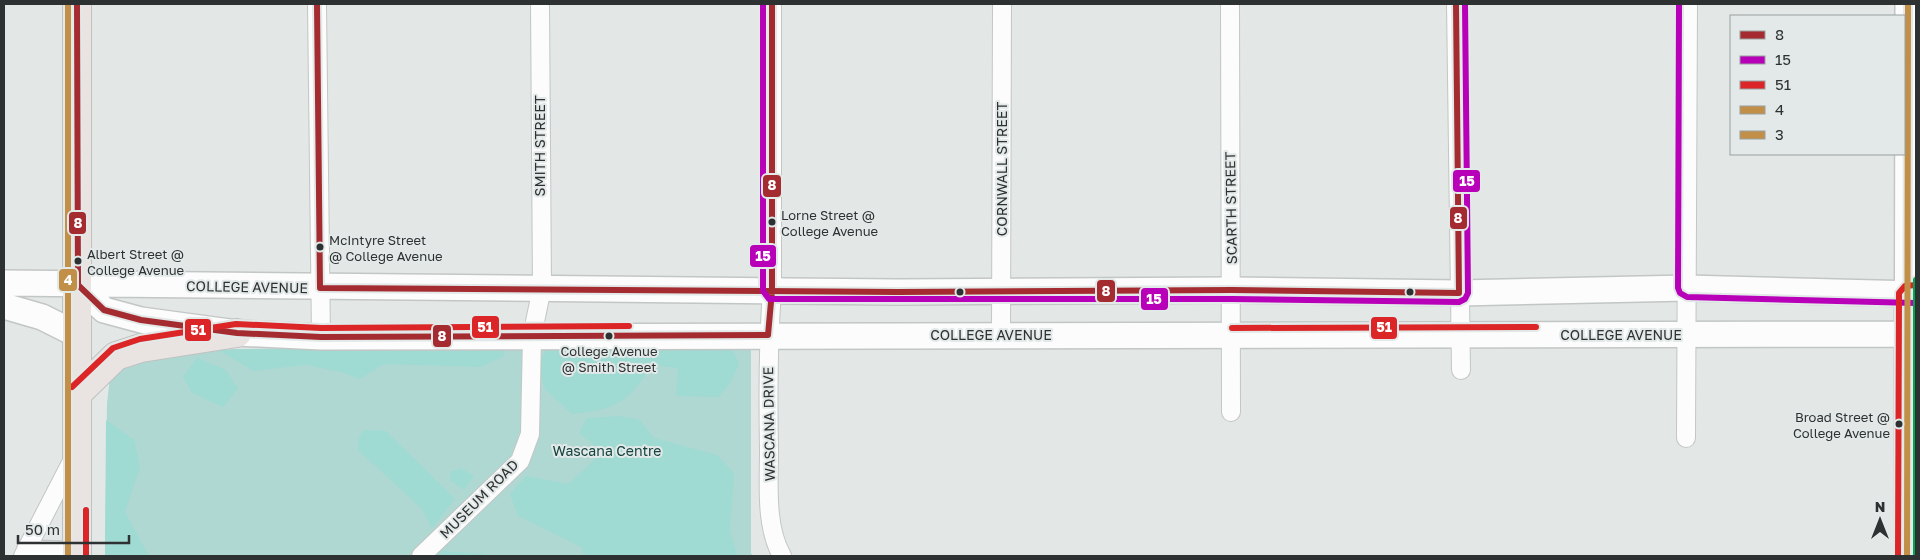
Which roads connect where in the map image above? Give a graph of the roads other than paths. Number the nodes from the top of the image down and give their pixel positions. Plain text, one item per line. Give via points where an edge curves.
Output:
1 (77, 4) edge
2 (317, 4) edge
3 (540, 4) edge
4 (772, 4) edge
5 (1002, 4) edge
6 (1230, 4) edge
7 (1456, 4) edge
8 (1688, 4) edge
9 (1908, 4) edge
10 (4, 283) edge
11 (78, 285) junction
12 (320, 288) junction
13 (542, 288) junction
14 (1687, 288) junction
15 (1002, 290) junction
16 (1232, 290) junction
17 (772, 291) junction
18 (1459, 293) junction
19 (1912, 294) edge
20 (4, 306) edge
21 (237, 334) junction
22 (1912, 334) edge
23 (78, 335) junction
24 (768, 335) junction
25 (1002, 335) junction
26 (1686, 335) junction
27 (532, 336) junction
28 (320, 337) junction
29 (1232, 337) junction
30 (1460, 337) junction
31 (1461, 370) dead end
32 (78, 393) junction
33 (1231, 412) dead end
34 (1686, 438) dead end
35 (77, 451) junction
36 (24, 553) edge
37 (77, 554) edge
38 (421, 556) edge
39 (782, 556) edge
40 (1906, 556) edge

1 - 11 main road
2 - 12 street
3 - 13 street, SMITH STREET
4 - 17 street, WASCANA DRIVE
5 - 15 street, CORNWALL STREET
6 - 16 street, SCARTH STREET
7 - 18 street
8 - 14 street
9 - 19 main road
10 - 11 main road, COLLEGE AVENUE
11 - 12 main road, COLLEGE AVENUE
11 - 21 main road, COLLEGE AVENUE via 104,310 141,320
11 - 23 main road
12 - 13 main road, COLLEGE AVENUE
12 - 28 street
13 - 17 main road, COLLEGE AVENUE
13 - 27 street, MUSEUM ROAD
14 - 18 main road, COLLEGE AVENUE
14 - 19 main road, COLLEGE AVENUE
14 - 26 street
15 - 16 main road, COLLEGE AVENUE
15 - 17 main road, COLLEGE AVENUE
15 - 25 street, CORNWALL STREET
16 - 18 main road, COLLEGE AVENUE
16 - 29 street, SCARTH STREET
17 - 24 street, WASCANA DRIVE
18 - 30 street
19 - 22 main road
20 - 23 main road via 42,317
21 - 28 main road, COLLEGE AVENUE
21 - 32 main road via 141,348 116,356
22 - 26 main road, COLLEGE AVENUE
22 - 40 main road
23 - 32 main road
24 - 25 main road, COLLEGE AVENUE
24 - 27 main road, COLLEGE AVENUE
24 - 39 street, WASCANA DRIVE via 770,505 776,547
25 - 29 main road, COLLEGE AVENUE
26 - 30 main road, COLLEGE AVENUE
26 - 34 street
27 - 28 main road, COLLEGE AVENUE
27 - 38 street, MUSEUM ROAD via 530,434 520,461
29 - 30 main road, COLLEGE AVENUE
29 - 33 street, SCARTH STREET
30 - 31 street
32 - 35 main road
35 - 36 street
35 - 37 main road
36 - 37 street

